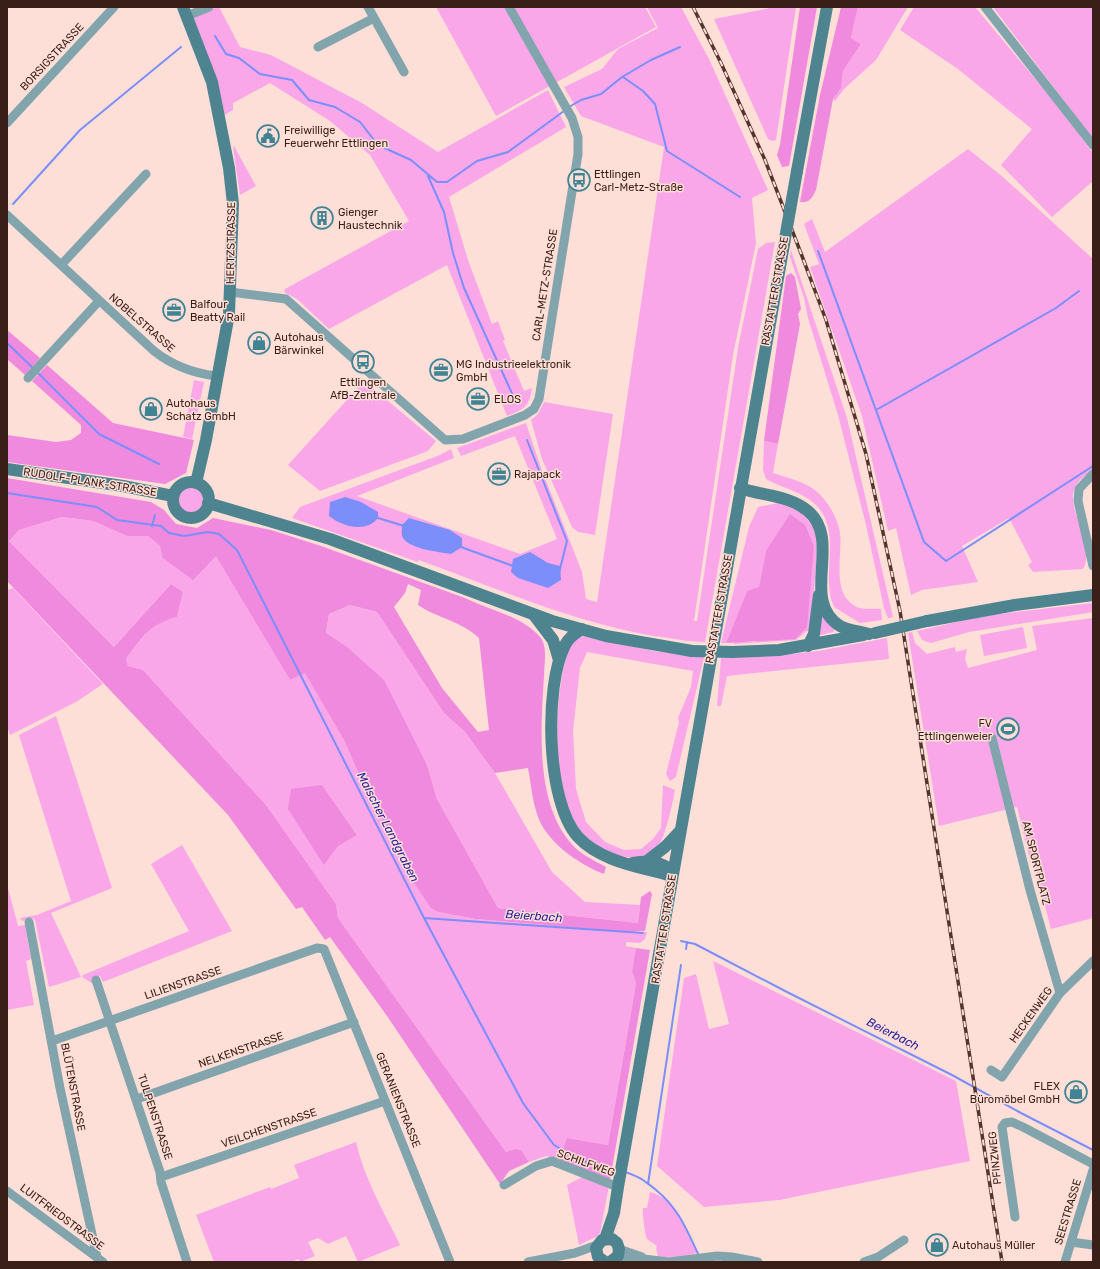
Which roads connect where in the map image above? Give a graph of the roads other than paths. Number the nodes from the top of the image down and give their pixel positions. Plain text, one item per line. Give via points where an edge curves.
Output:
1 (114, 7) edge
2 (209, 7) edge
3 (368, 7) edge
4 (509, 7) edge
5 (827, 7) edge
6 (985, 7) edge
7 (185, 11) edge
8 (374, 18) junction
9 (318, 47) dead end
10 (404, 72) dead end
11 (7, 123) edge
12 (1093, 144) edge
13 (146, 174) dead end
14 (7, 215) edge
15 (61, 265) junction
16 (230, 292) junction
17 (99, 301) junction
18 (216, 376) junction
19 (28, 378) dead end
20 (7, 469) edge
21 (1093, 474) edge
22 (196, 483) junction
23 (740, 488) junction
24 (173, 496) junction
25 (208, 503) junction
26 (1093, 566) edge
27 (821, 587) junction
28 (1091, 595) edge
29 (534, 615) junction
30 (582, 629) junction
31 (872, 633) junction
32 (808, 646) junction
33 (559, 660) junction
34 (992, 738) dead end
35 (680, 831) junction
36 (647, 860) junction
37 (630, 864) junction
38 (673, 873) junction
39 (29, 922) dead end
40 (322, 948) joint
41 (1093, 961) edge
42 (96, 980) dead end
43 (1060, 993) junction
44 (109, 1021) junction
45 (354, 1022) junction
46 (52, 1041) junction
47 (991, 1070) dead end
48 (137, 1099) junction
49 (385, 1101) junction
50 (1093, 1164) edge
51 (1093, 1170) edge
52 (161, 1177) junction
53 (620, 1177) junction
54 (504, 1184) dead end
55 (1091, 1184) edge
56 (7, 1191) edge
57 (1015, 1217) dead end
58 (904, 1240) dead end
59 (1071, 1242) junction
60 (1093, 1245) edge
61 (607, 1253) edge
62 (880, 1259) edge
63 (100, 1260) edge
64 (653, 1261) edge
65 (187, 1262) edge
66 (450, 1262) edge
67 (528, 1262) edge
68 (758, 1262) edge
69 (864, 1262) edge
70 (1066, 1262) edge

1 - 11 street, BORSIGSTRASSE
2 - 7 street
3 - 8 street
4 - 16 street, CARL-METZ-STRASSE via 577,131 578,154 539,399 534,409 525,415 463,439 446,440 286,299
5 - 23 main road, RASTATTER STRASSE, bridge
6 - 12 street
7 - 16 main road, HERTZSTRASSE via 212,82 229,168 233,220
8 - 9 street
8 - 10 street
13 - 15 street
14 - 15 street, NOBELSTRASSE
15 - 17 street, NOBELSTRASSE
16 - 18 main road, HERTZSTRASSE via 229,314
17 - 18 street, NOBELSTRASSE via 163,358 190,371
17 - 19 street, NOBELSTRASSE
18 - 22 main road, HERTZSTRASSE
20 - 24 main road, RUDOLF-PLANK-STRASSE
21 - 26 street via 1079,489 1078,501
22 - 24 main road via 184,483 175,490
22 - 25 main road via 207,493
23 - 27 main road via 788,499 814,518 821,532
23 - 35 main road, RASTATTER STRASSE
24 - 25 main road via 174,507 187,517 198,516
25 - 29 main road via 330,539
27 - 31 main road via 825,611 835,622 846,629
27 - 32 main road via 814,634
28 - 31 main road, bridge via 1015,605
29 - 30 main road
29 - 33 main road via 553,640
30 - 32 main road, bridge via 643,643 692,650 732,652
30 - 33 main road via 573,634
31 - 32 main road
33 - 37 main road via 552,726 555,784 561,807 578,837 593,850
34 - 43 street, AM SPORTPLATZ via 1032,898
35 - 36 main road via 661,851
35 - 38 main road, RASTATTER STRASSE
36 - 37 main road
36 - 38 main road via 664,864
37 - 38 main road
38 - 53 main road, RASTATTER STRASSE
39 - 46 street, BLÜTENSTRASSE
40 - 44 street, LILIENSTRASSE
40 - 45 street, GERANIENSTRASSE
41 - 43 street, HECKENWEG
42 - 44 street, TULPENSTRASSE
43 - 47 street, HECKENWEG via 1002,1077
44 - 46 street, LILIENSTRASSE
44 - 48 street, TULPENSTRASSE
45 - 48 street, NELKENSTRASSE
45 - 49 street, GERANIENSTRASSE
46 - 63 street, BLÜTENSTRASSE
48 - 52 street, TULPENSTRASSE
49 - 52 street, VEILCHENSTRASSE
49 - 66 street, GERANIENSTRASSE
50 - 57 street, PFINZWEG via 1018,1124 1005,1123 1002,1134
51 - 55 street, SEESTRASSE
52 - 65 street, TULPENSTRASSE via 160,1182
53 - 54 street, SCHILFWEG via 552,1161 536,1166
53 - 61 main road, RASTATTER STRASSE
55 - 59 street, SEESTRASSE
56 - 63 street, LUITFRIEDSTRASSE
58 - 62 street
59 - 60 street
59 - 70 street, SEESTRASSE
61 - 64 street
61 - 67 street via 575,1253
62 - 69 street
64 - 68 street via 732,1257

